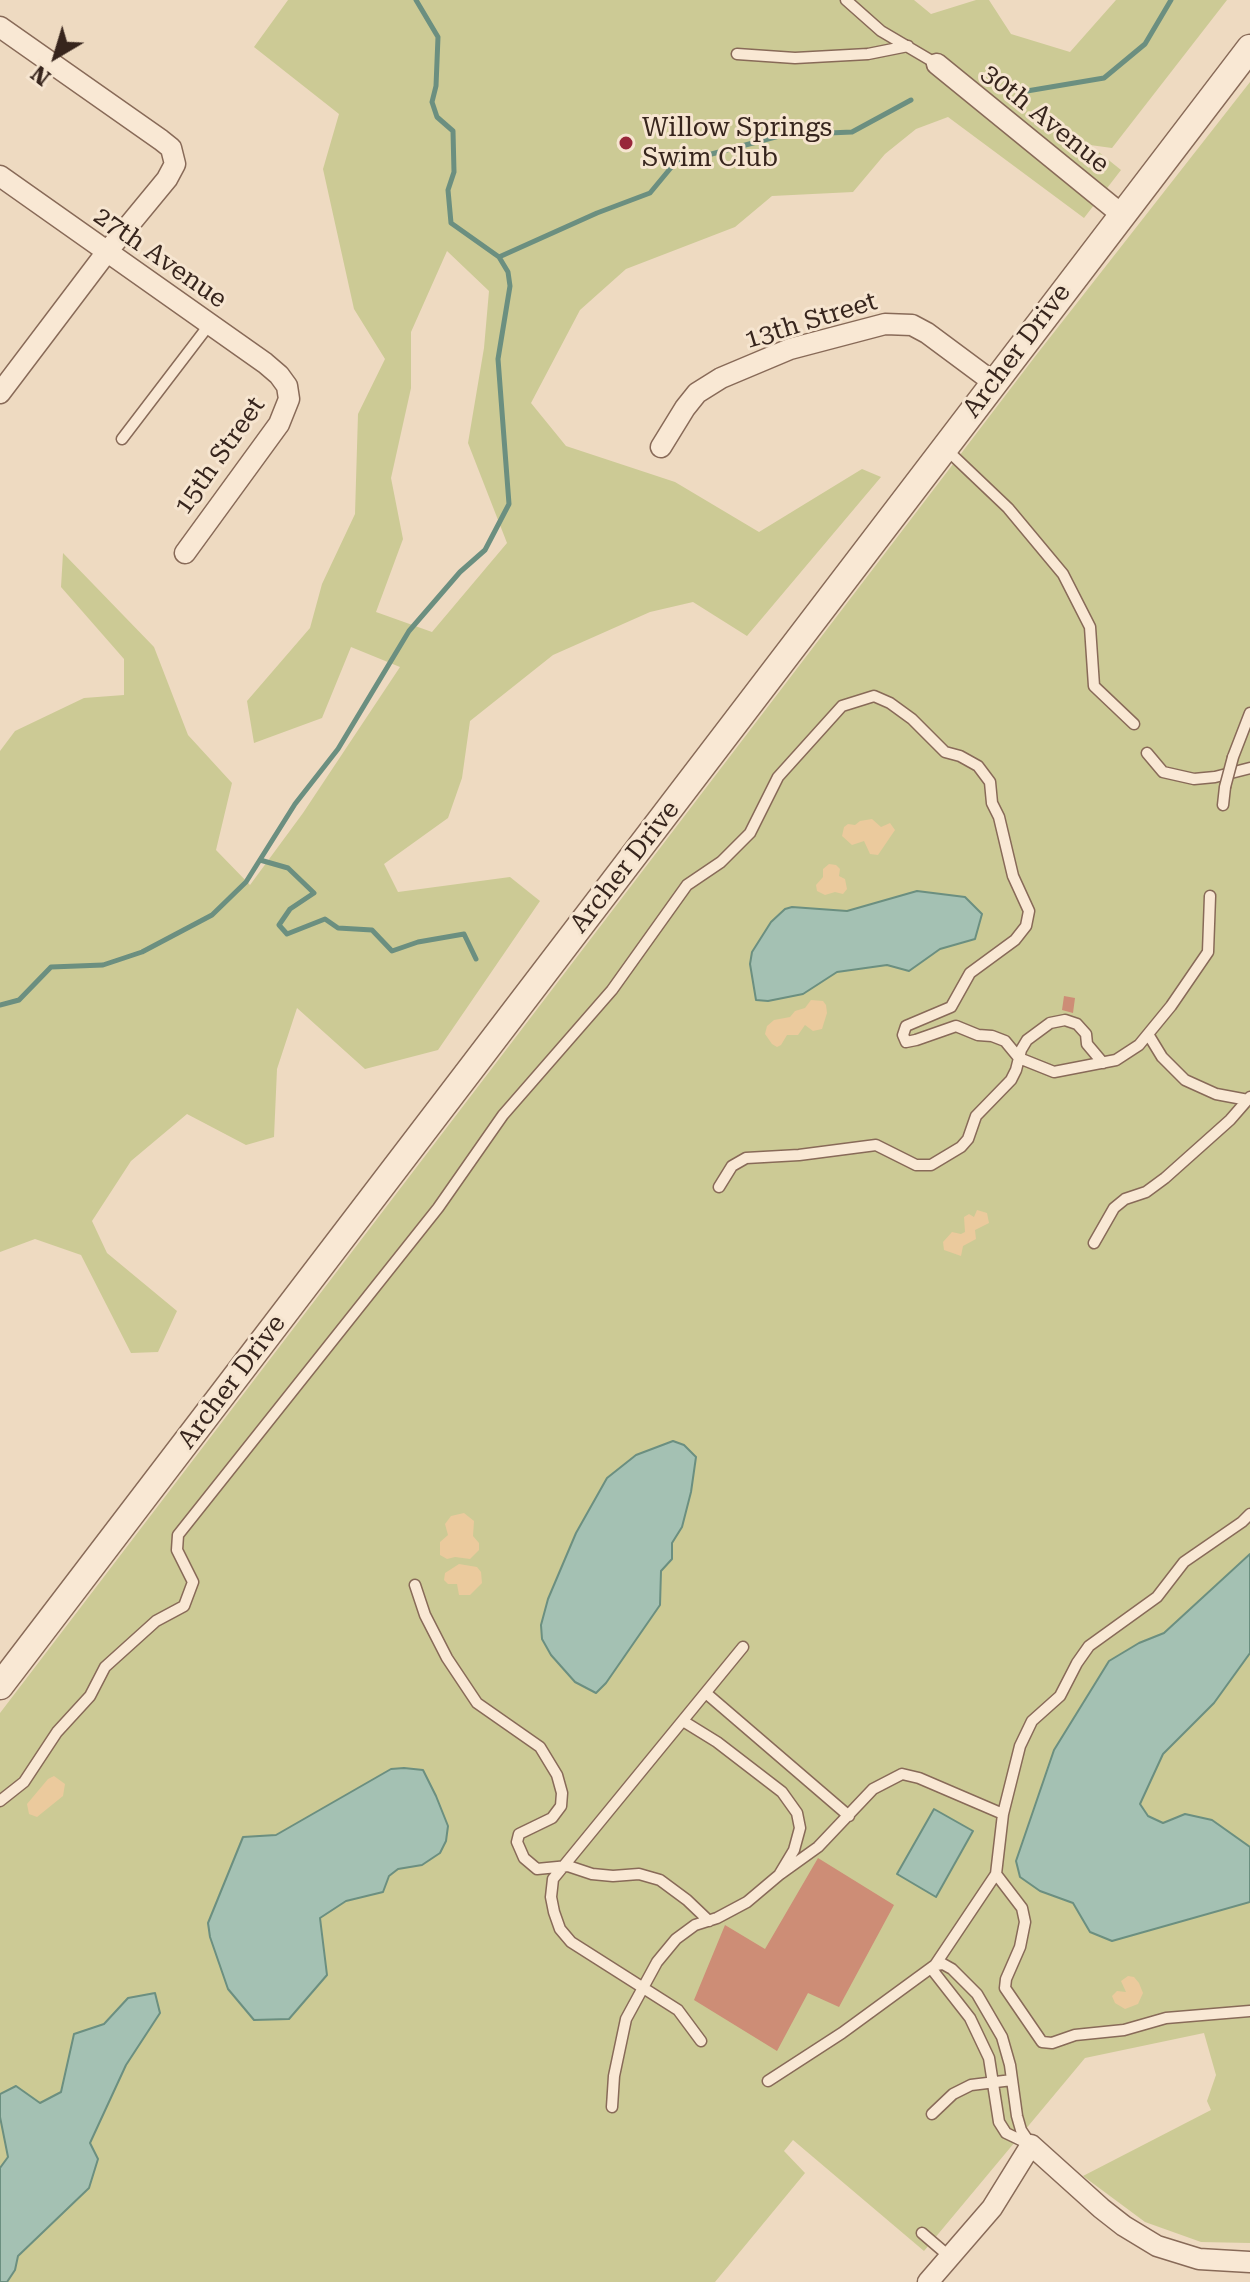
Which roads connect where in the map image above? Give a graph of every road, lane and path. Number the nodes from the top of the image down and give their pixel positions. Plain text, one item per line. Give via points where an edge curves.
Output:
1 (846, 0) edge
2 (0, 27) edge
3 (908, 46) junction
4 (1250, 48) edge
5 (737, 54) dead end
6 (937, 64) joint
7 (0, 176) edge
8 (1121, 214) junction
9 (106, 253) junction
10 (209, 325) junction
11 (993, 382) junction
12 (287, 386) joint
13 (0, 393) edge
14 (122, 439) dead end
15 (661, 447) dead end
16 (945, 447) junction
17 (185, 553) dead end
18 (1250, 713) edge
19 (1134, 724) dead end
20 (1147, 753) dead end
21 (1250, 768) edge
22 (1223, 805) dead end
23 (1210, 896) dead end
24 (951, 1007) junction
25 (960, 1028) junction
26 (1148, 1034) junction
27 (1019, 1058) junction
28 (1103, 1063) junction
29 (1249, 1098) edge
30 (719, 1187) dead end
31 (1094, 1243) dead end
32 (1250, 1514) edge
33 (415, 1585) dead end
34 (743, 1647) dead end
35 (0, 1686) edge
36 (707, 1694) junction
37 (683, 1721) junction
38 (0, 1801) edge
39 (1003, 1814) junction
40 (849, 1816) junction
41 (561, 1868) junction
42 (996, 1874) junction
43 (779, 1875) junction
44 (709, 1921) junction
45 (935, 1965) junction
46 (642, 1987) junction
47 (1250, 2011) edge
48 (701, 2041) dead end
49 (1012, 2080) junction
50 (768, 2081) dead end
51 (994, 2081) junction
52 (612, 2107) dead end
53 (932, 2114) dead end
54 (1031, 2145) junction
55 (922, 2233) dead end
56 (950, 2257) junction
57 (1250, 2262) edge
58 (928, 2282) edge

1 - 3 lane via 881,31
2 - 9 street via 171,148 173,171
3 - 5 lane via 795,58
3 - 6 lane
4 - 8 street, Archer Drive
6 - 8 street, 30th Avenue
7 - 9 street, 27th Avenue
8 - 11 street, Archer Drive
9 - 10 street, 27th Avenue
9 - 13 street
10 - 12 street, 27th Avenue via 265,363
10 - 14 lane
11 - 15 street, 13th Street via 920,329 901,322 885,324 790,349 721,378 697,393
11 - 16 street, Archer Drive
12 - 17 street, 15th Street via 289,399 279,424
16 - 19 lane via 1008,508 1063,574 1090,627 1094,686
16 - 35 street, Archer Drive
18 - 22 lane, bridge
20 - 21 lane via 1163,772 1194,779
23 - 26 lane via 1208,952
24 - 25 lane
24 - 25 lane via 906,1026 906,1042
24 - 38 lane via 970,973 1015,940 1029,911 1013,876 990,782 978,766 945,752 890,703 874,696 857,700 842,706 778,777 750,833 687,885 612,990 503,1115 438,1208 178,1535 177,1550 193,1582 184,1606 156,1621 105,1667 90,1696 57,1732 24,1782
25 - 27 lane via 1005,1041
26 - 28 lane via 1116,1060
26 - 29 lane via 1185,1080 1216,1094
27 - 28 lane via 1054,1072
27 - 28 lane via 1027,1040 1050,1023 1065,1020 1086,1034 1087,1044
27 - 30 lane via 1011,1080 976,1116 968,1139 931,1165 916,1165 876,1145 772,1155 746,1158 732,1166
29 - 31 lane via 1165,1178 1114,1208
32 - 39 lane via 1184,1562 1157,1597 1089,1646 1060,1696 1032,1721 1020,1746
33 - 41 lane via 447,1658 477,1703 540,1747 557,1775 561,1806 552,1818 519,1834 517,1842 537,1869
34 - 36 lane
36 - 37 lane
36 - 40 lane
37 - 41 lane
37 - 43 lane via 782,1792 797,1813 800,1828 794,1850
39 - 40 lane via 902,1774 873,1789
39 - 42 lane
40 - 43 lane
41 - 44 lane via 660,1880
41 - 46 lane via 551,1897 560,1929 571,1942
42 - 45 lane
42 - 47 lane via 1022,1908 1025,1922 1005,1988 1042,2042 1166,2018
43 - 44 lane via 747,1902
44 - 46 lane via 676,1939
45 - 49 lane via 952,1969 992,2016
45 - 50 lane
45 - 51 lane via 934,1972 982,2041
46 - 48 lane via 678,2010
46 - 52 lane via 620,2041
49 - 51 lane
49 - 54 lane via 1021,2130
51 - 53 lane via 953,2094
51 - 54 lane via 999,2122 1006,2133
54 - 56 street via 992,2208
54 - 57 street via 1101,2208 1157,2246 1199,2259
55 - 56 lane
56 - 58 street

